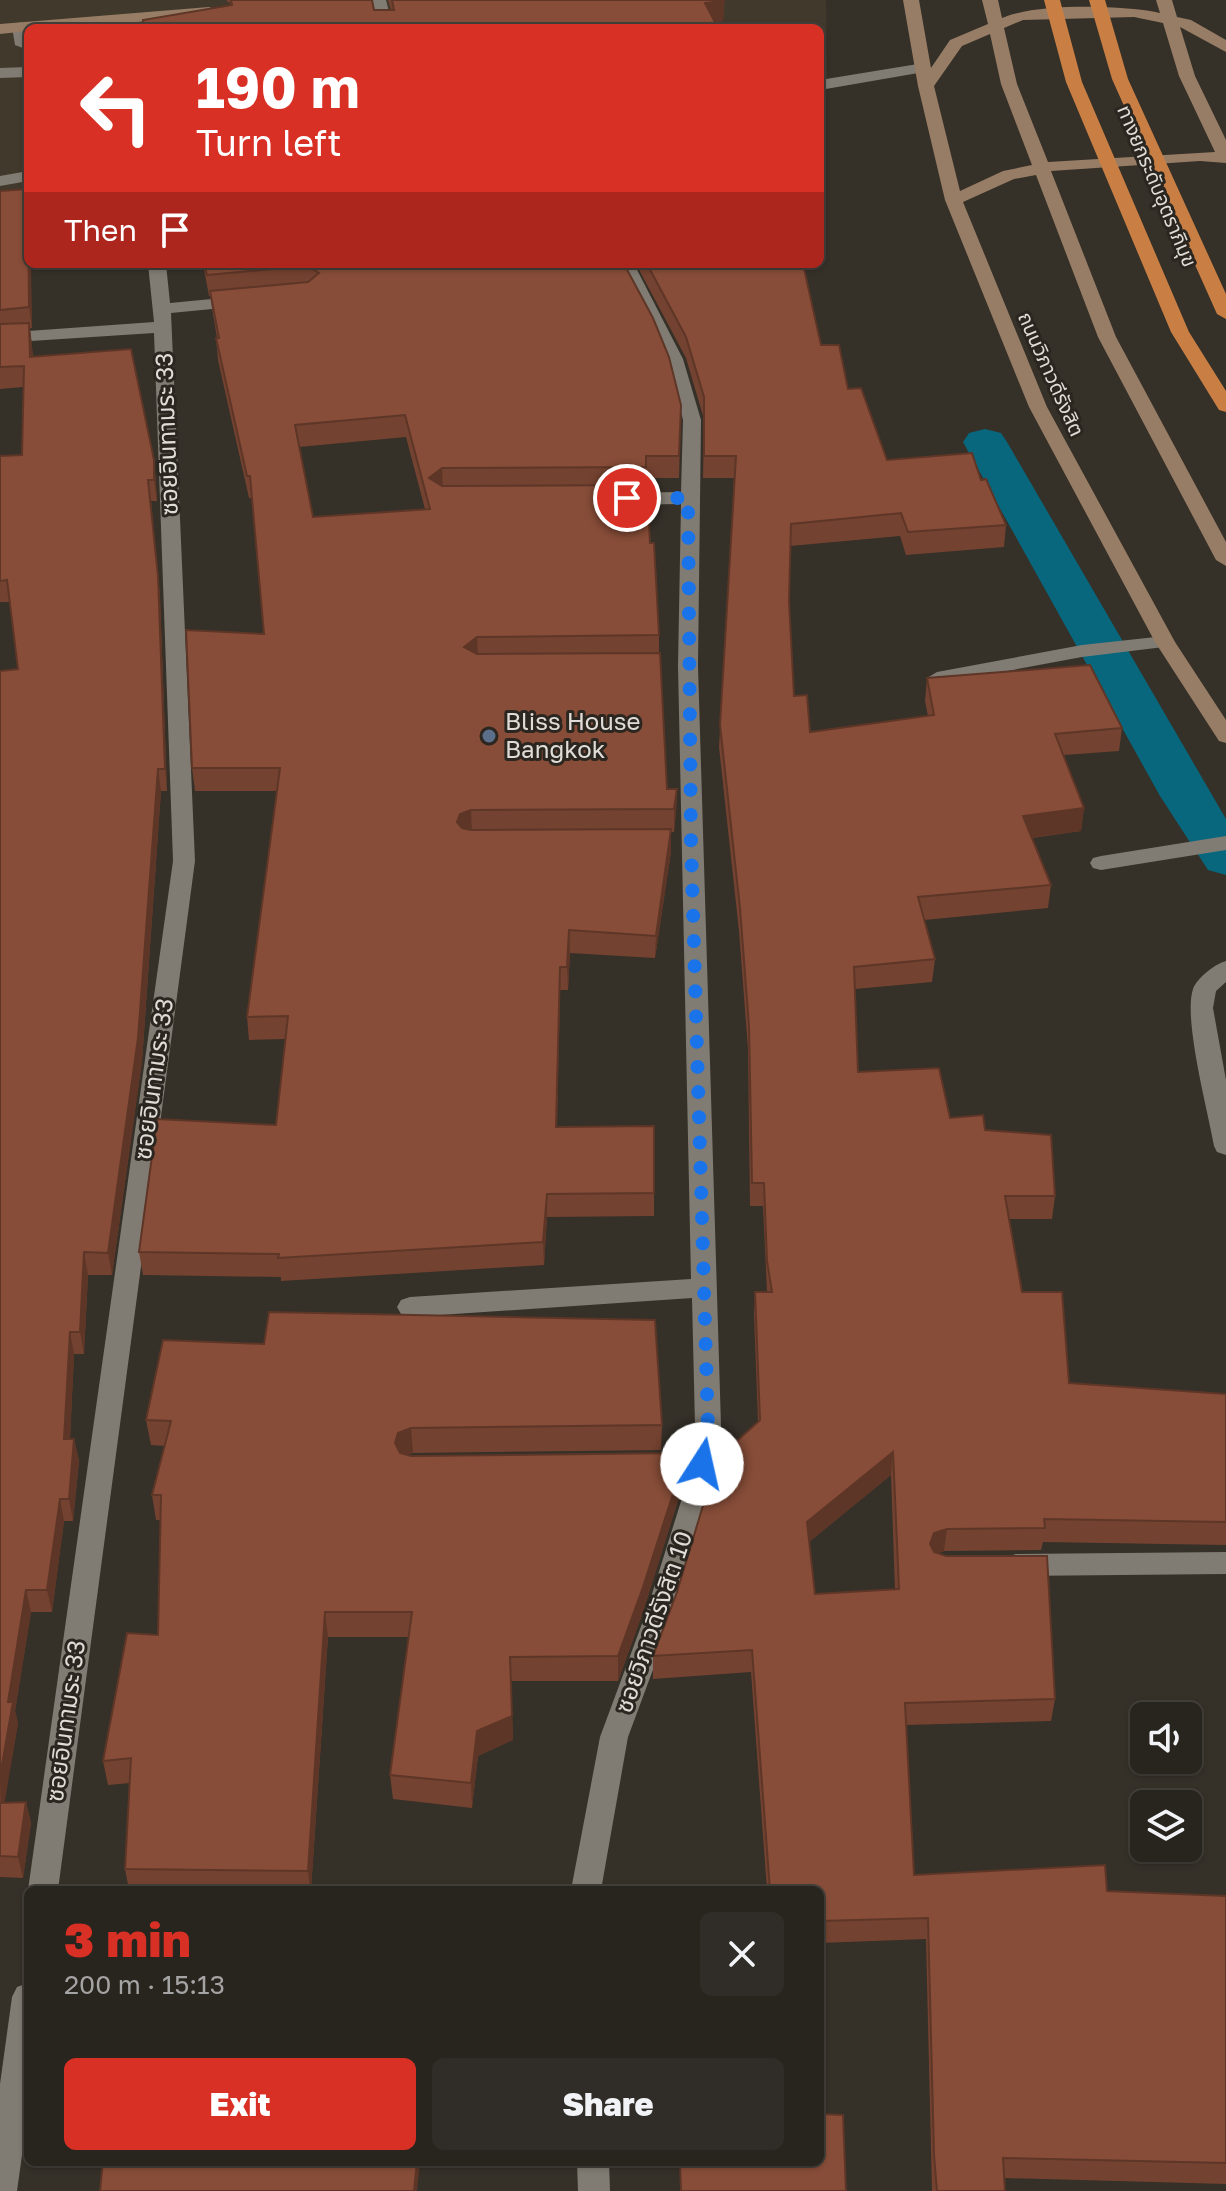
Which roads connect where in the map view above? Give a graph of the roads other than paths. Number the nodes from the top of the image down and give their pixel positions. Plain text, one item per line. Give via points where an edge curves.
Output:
1 (378, 0) edge
2 (911, 0) edge
3 (990, 0) edge
4 (1052, 0) edge
5 (1066, 0) edge
6 (1097, 0) edge
7 (1110, 0) edge
8 (1164, 0) edge
9 (232, 10) edge
10 (101, 24) edge
11 (384, 24) edge
12 (20, 27) junction
13 (24, 27) edge
14 (0, 29) edge
15 (24, 45) edge
16 (1226, 47) edge
17 (24, 72) edge
18 (0, 73) edge
19 (925, 77) junction
20 (824, 85) edge
21 (1226, 157) edge
22 (24, 177) edge
23 (0, 181) edge
24 (954, 200) junction
25 (157, 268) edge
26 (627, 268) edge
27 (1226, 281) edge
28 (265, 299) edge
29 (1226, 314) edge
30 (162, 318) junction
31 (0, 338) edge
32 (1226, 381) edge
33 (1226, 406) edge
34 (688, 498) junction
35 (596, 499) edge
36 (1226, 560) edge
37 (1165, 642) junction
38 (937, 678) edge
39 (1226, 736) edge
40 (1226, 843) edge
41 (1101, 863) dead end
42 (1226, 969) edge
43 (1226, 1146) edge
44 (705, 1288) junction
45 (410, 1307) dead end
46 (671, 1464) edge
47 (702, 1464) junction
48 (1226, 1563) edge
49 (991, 1565) edge
50 (44, 1886) edge
51 (587, 1886) edge
52 (24, 2026) edge
53 (593, 2166) edge
54 (1, 2191) edge
55 (594, 2191) edge

1 - 11 street
2 - 19 main road, ถนนวิภาวดีรังสิต
3 - 36 main road via 1009,84 1107,337
4 - 33 highway via 1074,82 1180,332
5 - 32 highway, ทางยกระดับอุตราภิมุข via 1090,86 1198,337
6 - 29 highway via 1120,79
7 - 27 highway, ทางยกระดับอุตราภิมุข via 1133,82
8 - 21 main road via 1187,76
9 - 10 main road
12 - 13 main road
12 - 14 main road
12 - 15 street
16 - 19 main road via 1185,23 1134,12 1021,15 956,43
17 - 18 street
19 - 20 street
19 - 24 main road, ถนนวิภาวดีรังสิต
21 - 24 main road via 1058,165 1009,175
22 - 23 street
24 - 37 main road, ถนนวิภาวดีรังสิต via 1038,407
25 - 30 street, ซอยอินทามระ 33
26 - 34 street, ซอยวิภาวดีรังสิต 10 via 673,355 688,397
28 - 30 street
30 - 31 street
30 - 50 street, ซอยอินทามระ 33 via 184,861
34 - 35 street
34 - 44 street, ซอยวิภาวดีรังสิต 10 via 680,666
37 - 38 street via 1082,651
37 - 39 main road, ถนนวิภาวดีรังสิต
40 - 41 street
42 - 43 street via 1205,988 1201,1008
44 - 45 street
44 - 47 street, ซอยวิภาวดีรังสิต 10 via 708,1426
46 - 47 street
47 - 51 street, ซอยวิภาวดีรังสิต 10 via 660,1613 614,1737
48 - 49 street
52 - 54 street
53 - 55 street

